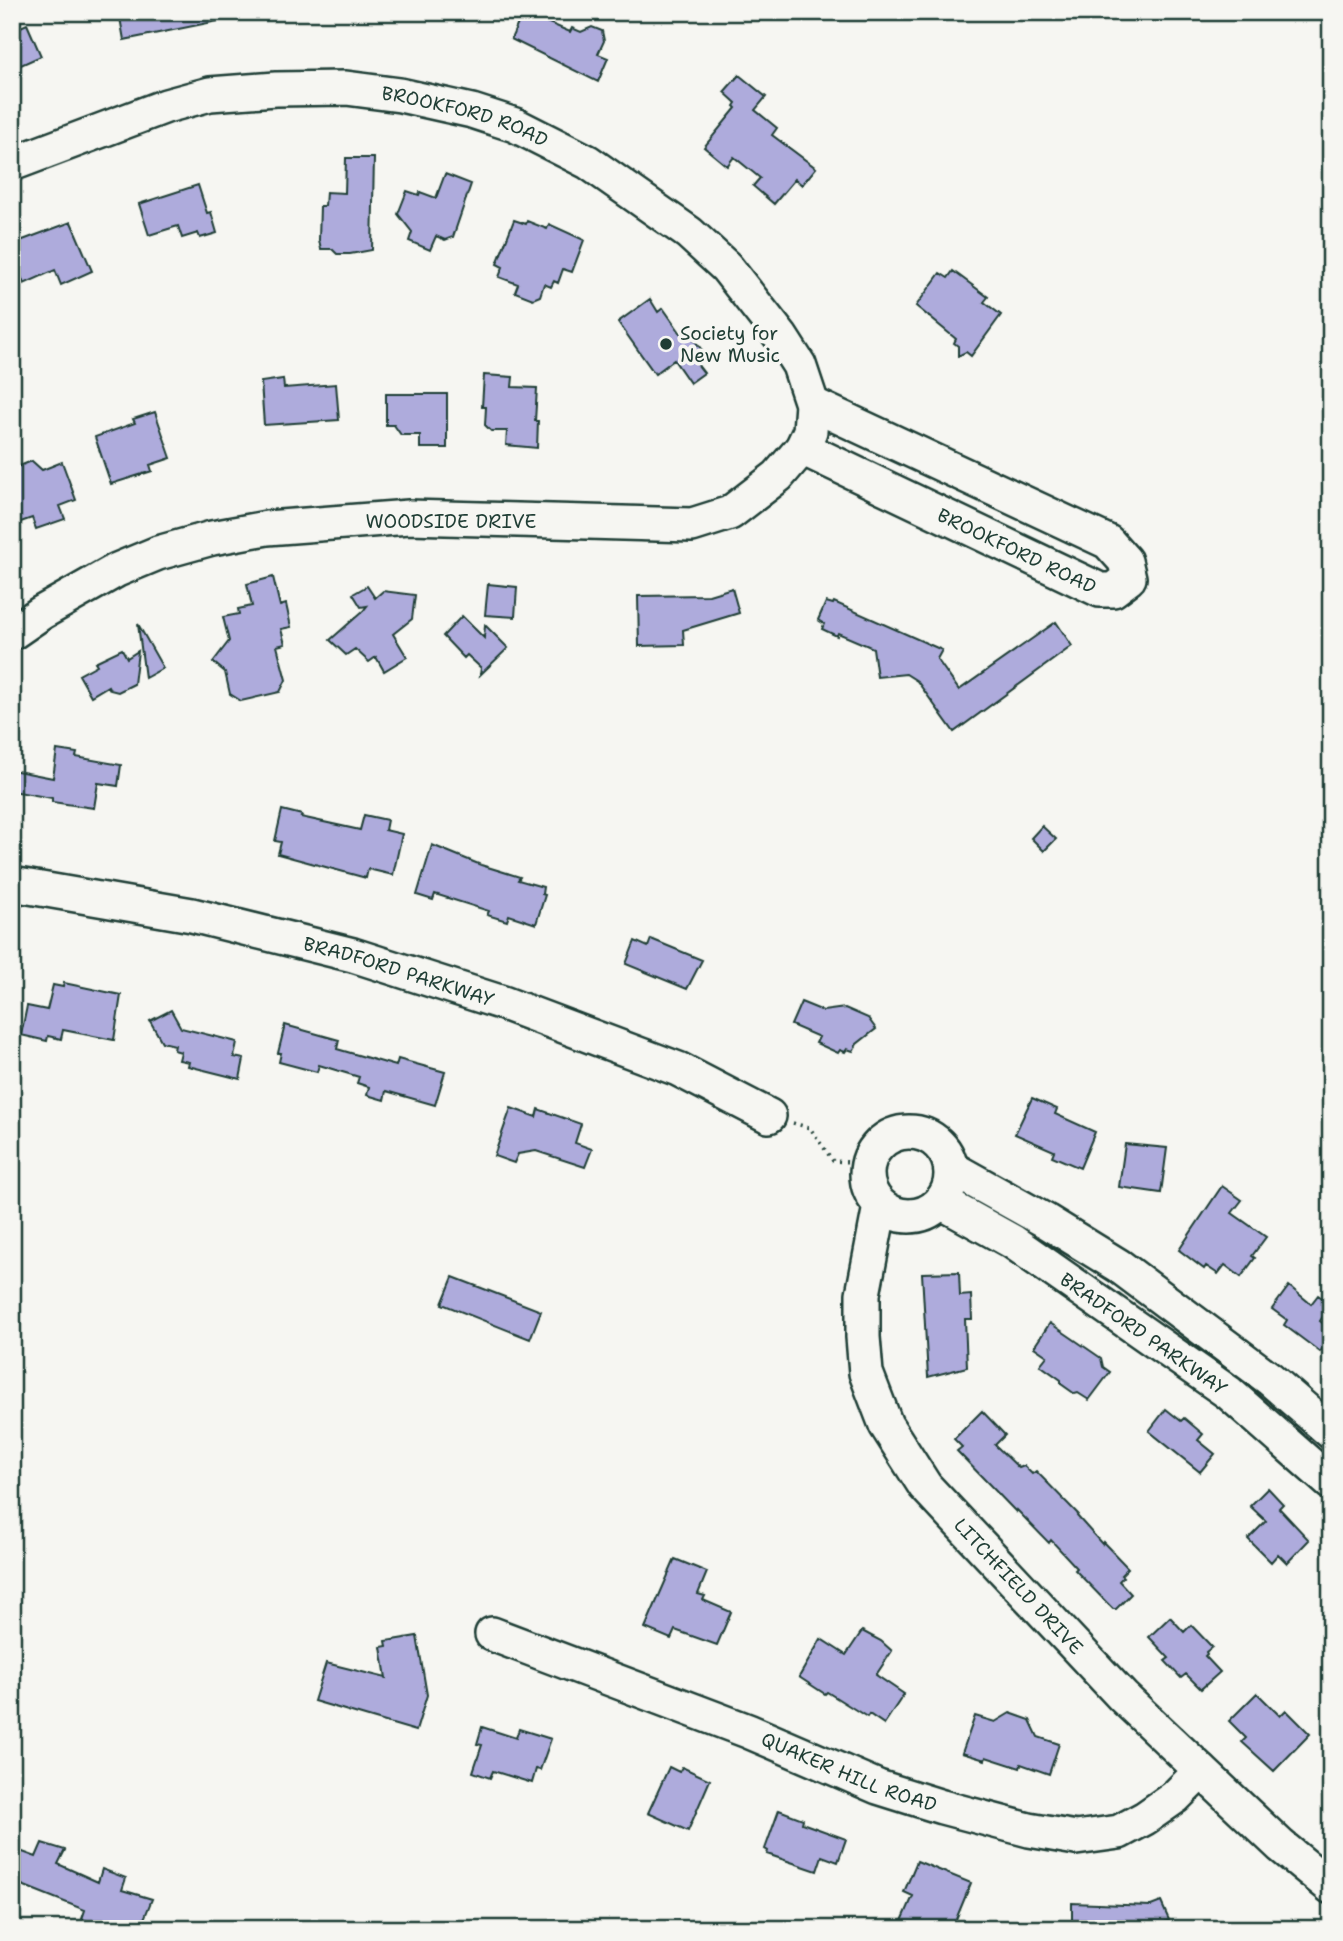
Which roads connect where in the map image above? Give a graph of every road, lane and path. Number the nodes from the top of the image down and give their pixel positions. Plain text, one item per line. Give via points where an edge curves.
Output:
1 (12, 164) edge
2 (812, 404) junction
3 (802, 448) junction
4 (12, 633) edge
5 (12, 884) edge
6 (769, 1115) joint
7 (868, 1163) junction
8 (951, 1168) junction
9 (942, 1202) junction
10 (880, 1206) junction
11 (1331, 1432) edge
12 (1331, 1483) edge
13 (492, 1633) dead end
14 (1201, 1771) junction
15 (1331, 1887) edge

1 - 2 street, BROOKFORD ROAD via 210,94 346,88 472,111 515,125 588,162 690,233 726,267 781,337 799,365
2 - 3 street, BROOKFORD ROAD via 810,431
2 - 3 street, BROOKFORD ROAD via 1108,542 1125,561 1129,578 1114,590 1100,590
3 - 4 street, WOODSIDE DRIVE via 778,476 730,513 692,526 409,517 267,528 148,557 117,570
5 - 6 street, BRADFORD PARKWAY via 192,915 354,955 503,1003 678,1069
6 - 7 path via 810,1128 833,1161
7 - 8 street, BRADFORD PARKWAY via 889,1137 911,1132 933,1139
7 - 10 street via 868,1186
8 - 9 street
8 - 11 street, BRADFORD PARKWAY via 1119,1266 1270,1379
9 - 10 street via 931,1211 905,1217
9 - 12 street, BRADFORD PARKWAY via 1013,1242 1229,1393
10 - 14 street, LITCHFIELD DRIVE via 863,1294 863,1338 866,1373 887,1425 925,1486 1123,1697
13 - 14 street, QUAKER HILL ROAD via 748,1731 878,1787 1076,1839 1119,1832 1145,1818
14 - 15 street, LITCHFIELD DRIVE

